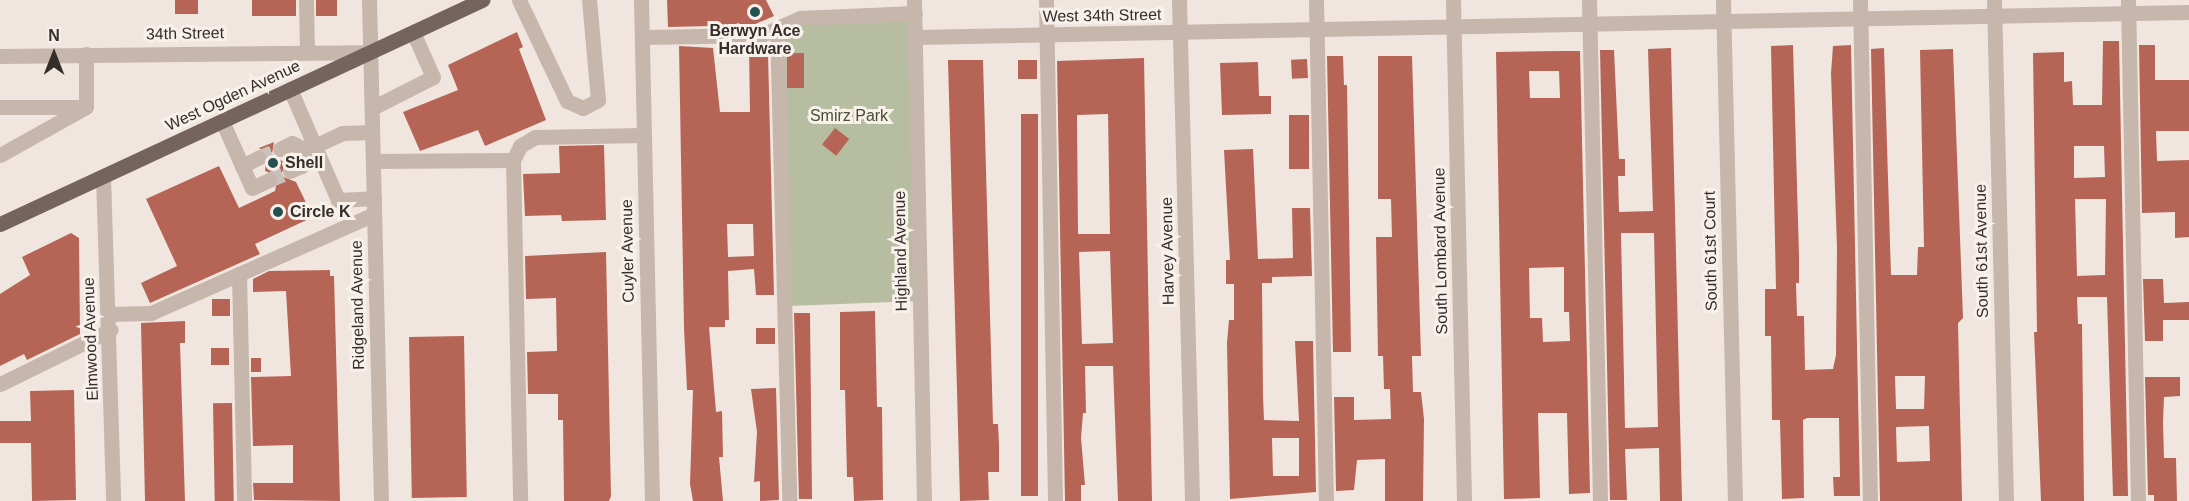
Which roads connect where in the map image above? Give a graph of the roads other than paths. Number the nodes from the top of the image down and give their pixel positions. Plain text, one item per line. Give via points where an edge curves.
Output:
1 (306, 0) edge
2 (369, 0) edge
3 (482, 0) edge
4 (519, 0) edge
5 (589, 0) edge
6 (641, 0) edge
7 (816, 0) edge
8 (1046, 0) edge
9 (1179, 0) edge
10 (1316, 0) edge
11 (1453, 0) edge
12 (1589, 0) edge
13 (1723, 0) edge
14 (1860, 0) edge
15 (1994, 0) edge
16 (914, 6) edge
17 (2128, 7) edge
18 (2189, 12) edge
19 (823, 15) junction
20 (1995, 16) junction
21 (1860, 19) junction
22 (1724, 22) junction
23 (1589, 24) junction
24 (1454, 27) junction
25 (777, 28) junction
26 (1317, 30) junction
27 (413, 32) junction
28 (1180, 32) junction
29 (1047, 35) junction
30 (642, 37) junction
31 (916, 38) junction
32 (307, 50) junction
33 (370, 52) junction
34 (86, 54) junction
35 (0, 56) edge
36 (290, 89) junction
37 (86, 106) junction
38 (0, 107) edge
39 (372, 108) junction
40 (222, 121) junction
41 (372, 132) junction
42 (644, 135) junction
43 (310, 148) junction
44 (280, 149) tunnel mouth
45 (0, 155) edge
46 (258, 158) tunnel mouth
47 (513, 160) junction
48 (373, 161) junction
49 (242, 166) junction
50 (290, 171) tunnel mouth
51 (103, 176) junction
52 (269, 180) tunnel mouth
53 (374, 206) junction
54 (0, 224) edge
55 (239, 274) junction
56 (110, 314) junction
57 (110, 330) junction
58 (0, 384) edge
59 (113, 501) edge
60 (244, 501) edge
61 (381, 501) edge
62 (520, 501) edge
63 (652, 501) edge
64 (789, 501) edge
65 (924, 501) edge
66 (1055, 501) edge
67 (1192, 501) edge
68 (1326, 501) edge
69 (1464, 501) edge
70 (1600, 501) edge
71 (1735, 501) edge
72 (1870, 501) edge
73 (2006, 501) edge
74 (2138, 501) edge

1 - 32 street
2 - 33 street, Ridgeland Avenue
3 - 27 main road, West Ogden Avenue
4 - 5 street via 567,101 583,108 598,100
6 - 30 street, Cuyler Avenue
7 - 19 street
8 - 29 street
9 - 28 street, Harvey Avenue
10 - 26 street
11 - 24 street, South Lombard Avenue
12 - 23 street
13 - 22 street, South 61st Court
14 - 21 street
15 - 20 street, South 61st Avenue
16 - 19 street
16 - 31 street, Highland Avenue
17 - 18 street, West 34th Street
17 - 20 street, West 34th Street
17 - 74 street
19 - 25 street via 800,18
20 - 21 street, West 34th Street
20 - 73 street, South 61st Avenue
21 - 22 street, West 34th Street
21 - 72 street
22 - 23 street, West 34th Street
22 - 71 street, South 61st Court
23 - 24 street, West 34th Street
23 - 70 street
24 - 26 street, West 34th Street
24 - 69 street, South Lombard Avenue
25 - 30 street via 762,35
25 - 64 street
26 - 28 street, West 34th Street
26 - 68 street
27 - 33 main road, West Ogden Avenue
27 - 39 street via 433,77
28 - 29 street, West 34th Street
28 - 67 street, Harvey Avenue
29 - 31 street, West 34th Street
29 - 66 street
30 - 42 street, Cuyler Avenue
31 - 65 street, Highland Avenue
32 - 33 street, 34th Street
32 - 34 street, 34th Street
33 - 36 main road, West Ogden Avenue
33 - 39 street, Ridgeland Avenue
34 - 35 street, 34th Street
34 - 37 street
36 - 40 main road, West Ogden Avenue
36 - 43 street
37 - 38 street
37 - 45 street
39 - 41 street, Ridgeland Avenue
40 - 49 street
40 - 51 main road, West Ogden Avenue
41 - 43 street via 342,133
41 - 48 street, Ridgeland Avenue
42 - 47 street via 535,137 520,146
42 - 63 street, Cuyler Avenue
43 - 44 street via 292,143
43 - 50 street via 301,166
43 - 53 street via 338,200
46 - 49 street
47 - 48 street
47 - 62 street
48 - 53 street, Ridgeland Avenue
49 - 52 street via 252,188
51 - 54 main road, West Ogden Avenue
51 - 56 street, Elmwood Avenue
53 - 55 street
53 - 61 street, Ridgeland Avenue
55 - 56 street via 151,313
55 - 60 street
56 - 57 street, Elmwood Avenue
57 - 58 street
57 - 59 street, Elmwood Avenue

